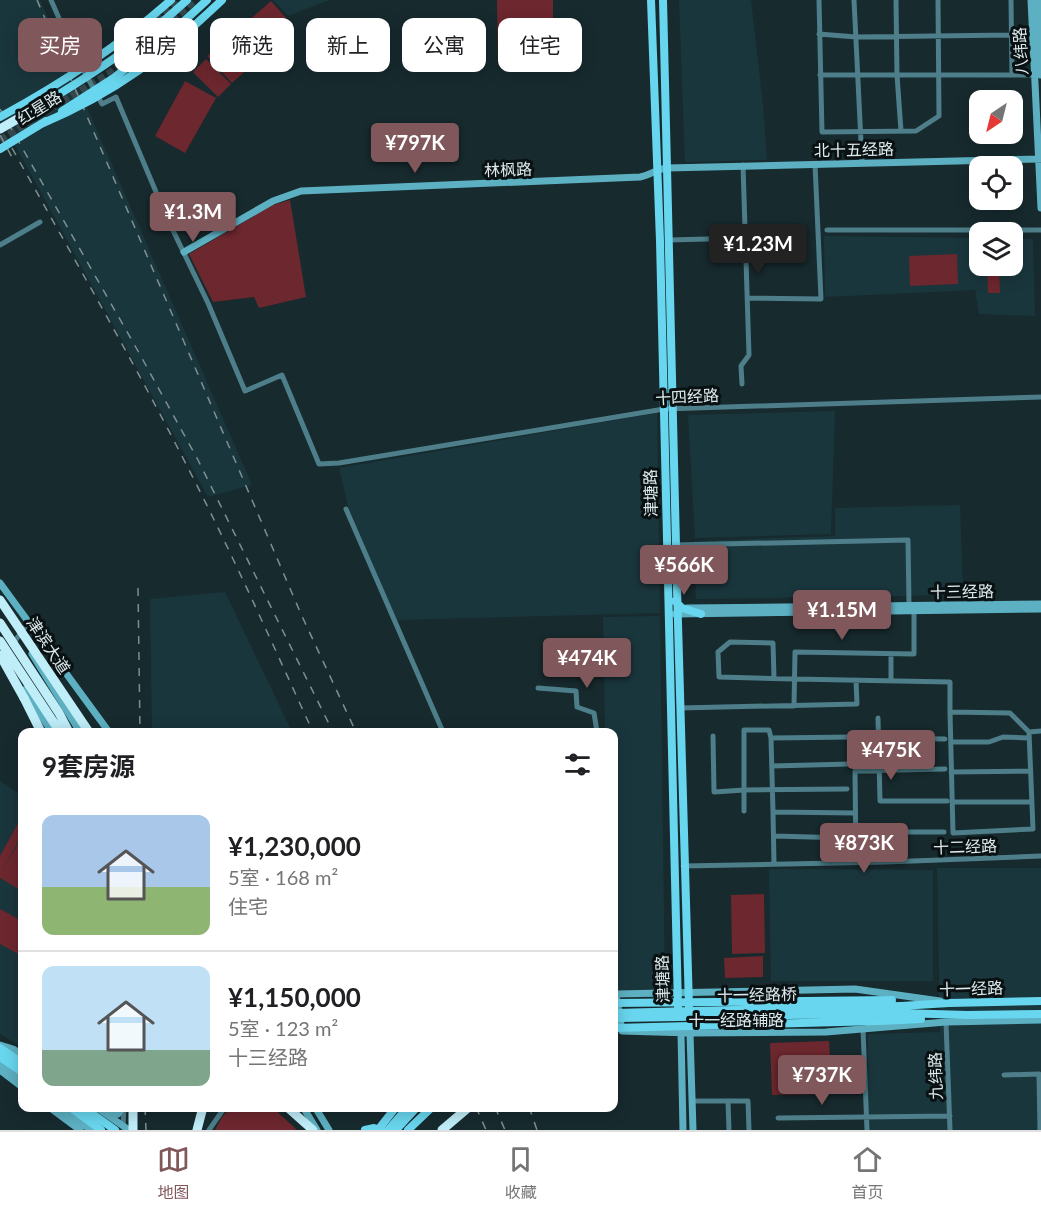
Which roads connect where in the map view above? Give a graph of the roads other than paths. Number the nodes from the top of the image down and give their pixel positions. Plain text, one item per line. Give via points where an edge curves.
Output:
1 (51, 0) edge
2 (171, 0) edge
3 (187, 0) edge
4 (207, 0) edge
5 (222, 0) edge
6 (651, 0) edge
7 (663, 0) edge
8 (819, 0) edge
9 (854, 0) edge
10 (896, 0) edge
11 (938, 0) edge
12 (1011, 0) edge
13 (1031, 0) edge
14 (1038, 0) edge
15 (166, 18) edge
16 (819, 34) junction
17 (1011, 35) junction
18 (856, 37) junction
19 (897, 37) junction
20 (938, 38) junction
21 (114, 54) edge
22 (114, 59) edge
23 (820, 75) junction
24 (858, 75) junction
25 (897, 75) junction
26 (939, 75) junction
27 (1012, 75) junction
28 (1038, 75) edge
29 (64, 80) junction
30 (45, 92) junction
31 (33, 110) joint
32 (0, 117) edge
33 (0, 124) edge
34 (41, 124) junction
35 (0, 129) edge
36 (862, 132) junction
37 (901, 132) junction
38 (0, 149) edge
39 (1040, 159) edge
40 (862, 162) junction
41 (814, 164) junction
42 (743, 165) junction
43 (667, 168) junction
44 (657, 169) junction
45 (1041, 208) edge
46 (40, 222) dead end
47 (827, 230) dead end
48 (1041, 230) edge
49 (745, 238) junction
50 (669, 240) junction
51 (0, 245) edge
52 (184, 252) junction
53 (747, 298) junction
54 (742, 384) dead end
55 (1041, 397) edge
56 (668, 409) junction
57 (346, 508) dead end
58 (676, 545) junction
59 (0, 583) edge
60 (672, 588) junction
61 (0, 600) edge
62 (1041, 604) edge
63 (0, 608) edge
64 (911, 608) junction
65 (675, 609) junction
66 (1041, 609) edge
67 (701, 611) junction
68 (0, 623) edge
69 (28, 623) junction
70 (19, 635) junction
71 (0, 641) edge
72 (891, 654) junction
73 (0, 659) edge
74 (774, 678) junction
75 (795, 679) junction
76 (856, 680) junction
77 (891, 680) junction
78 (538, 688) dead end
79 (794, 706) junction
80 (680, 708) junction
81 (71, 711) junction
82 (950, 712) junction
83 (878, 718) dead end
84 (39, 728) edge
85 (49, 728) edge
86 (57, 728) edge
87 (67, 728) edge
88 (78, 728) edge
89 (86, 728) edge
90 (106, 728) edge
91 (441, 728) edge
92 (596, 728) edge
93 (1041, 731) edge
94 (1029, 735) junction
95 (713, 736) dead end
96 (852, 737) dead end
97 (771, 738) junction
98 (878, 738) junction
99 (948, 740) junction
100 (850, 764) dead end
101 (772, 766) junction
102 (948, 770) junction
103 (879, 771) junction
104 (1030, 771) junction
105 (773, 789) junction
106 (847, 789) dead end
107 (744, 790) junction
108 (950, 801) junction
109 (1032, 802) junction
110 (744, 812) dead end
111 (773, 812) junction
112 (855, 813) junction
113 (944, 832) dead end
114 (774, 836) junction
115 (847, 838) dead end
116 (1041, 856) edge
117 (886, 862) junction
118 (856, 863) junction
119 (774, 864) junction
120 (675, 866) junction
121 (686, 866) junction
122 (677, 994) junction
123 (688, 994) junction
124 (618, 997) edge
125 (618, 997) edge
126 (1041, 1001) edge
127 (949, 1003) junction
128 (902, 1010) junction
129 (618, 1013) edge
130 (618, 1014) edge
131 (1041, 1014) edge
132 (966, 1015) junction
133 (618, 1018) edge
134 (1041, 1020) edge
135 (946, 1022) junction
136 (618, 1028) edge
137 (863, 1029) junction
138 (686, 1033) junction
139 (0, 1046) edge
140 (18, 1052) edge
141 (0, 1057) edge
142 (18, 1060) edge
143 (0, 1062) edge
144 (18, 1069) edge
145 (0, 1070) edge
146 (1004, 1074) dead end
147 (18, 1077) edge
148 (18, 1084) edge
149 (692, 1101) junction
150 (728, 1101) junction
151 (56, 1112) edge
152 (67, 1112) edge
153 (77, 1112) edge
154 (93, 1112) edge
155 (102, 1112) edge
156 (119, 1112) edge
157 (124, 1112) edge
158 (131, 1112) edge
159 (202, 1112) edge
160 (222, 1112) edge
161 (293, 1112) edge
162 (306, 1112) edge
163 (318, 1112) edge
164 (393, 1112) edge
165 (404, 1112) edge
166 (412, 1112) edge
167 (427, 1112) edge
168 (463, 1112) edge
169 (105, 1114) junction
170 (950, 1116) junction
171 (778, 1118) dead end
172 (866, 1118) junction
173 (125, 1129) edge
174 (80, 1130) edge
175 (92, 1130) edge
176 (101, 1130) edge
177 (197, 1130) edge
178 (210, 1130) edge
179 (315, 1130) edge
180 (329, 1130) edge
181 (365, 1130) edge
182 (380, 1130) edge
183 (388, 1130) edge
184 (396, 1130) edge
185 (408, 1130) edge
186 (442, 1130) edge
187 (683, 1130) edge
188 (693, 1130) edge
189 (729, 1130) edge
190 (749, 1130) edge
191 (867, 1130) edge
192 (950, 1130) edge
193 (1040, 1130) edge

1 - 52 street via 102,104 116,97
2 - 29 main road, bridge
3 - 15 main road, 红星路, bridge
4 - 34 main road, 红星路, bridge via 142,57
5 - 34 main road, bridge via 143,69 95,99
6 - 44 main road, 津塘路
7 - 43 main road, 津塘路
8 - 16 street
9 - 18 street
10 - 19 street
11 - 20 street
12 - 17 street
13 - 28 main road, 八纬路
14 - 28 main road, 八纬路
16 - 18 street
16 - 23 street
17 - 20 street
17 - 27 street
18 - 19 street
18 - 24 street
19 - 20 street
19 - 25 street
20 - 26 street
21 - 29 main road, bridge
22 - 31 main road, 红星路, bridge
23 - 24 street
23 - 36 street via 822,132
24 - 25 street
24 - 36 street
25 - 26 street
25 - 37 street
26 - 27 street
26 - 37 street via 939,116 916,131
27 - 28 street
28 - 39 main road, 八纬路
29 - 30 main road, bridge
30 - 32 main road, bridge
30 - 33 main road, bridge
31 - 35 highway, 红星路, bridge
34 - 38 main road, 红星路, bridge
36 - 37 street
36 - 40 street
39 - 40 main road, 北十五经路
39 - 45 main road, 八纬路
40 - 41 main road, 北十五经路
41 - 42 main road, 北十五经路
41 - 53 street via 821,299
42 - 43 main road, 北十五经路
42 - 49 street
43 - 44 main road, 林枫路
43 - 50 main road, 津塘路
44 - 52 main road, 林枫路 via 640,177 301,191 273,201
44 - 56 main road, 津塘路
46 - 51 street
47 - 48 street
49 - 50 street
49 - 53 street
50 - 56 main road, 津塘路
52 - 56 street, 十四经路 via 245,391 282,375 319,464
53 - 54 street via 749,355 741,366
55 - 56 street, 十四经路
56 - 58 main road, 津塘路
56 - 60 main road, 津塘路
57 - 91 street
58 - 60 main road, 津塘路
58 - 64 street via 908,540
59 - 69 main road
60 - 65 main road, 津塘路
60 - 67 main road
61 - 81 highway, 津滨大道, bridge
62 - 64 main road, 十三经路
63 - 70 main road
64 - 66 main road, 十三经路
64 - 67 main road, 十三经路
64 - 72 street via 914,654
65 - 67 main road
65 - 80 main road, 津塘路
65 - 120 main road, 津塘路
68 - 87 highway, 津滨大道, bridge
69 - 70 street
69 - 90 main road
70 - 73 street
70 - 81 main road
71 - 86 highway, bridge
72 - 75 street via 795,652
72 - 77 street
73 - 84 highway, bridge
73 - 85 main road
74 - 74 street via 719,677 718,652 730,642 773,643
74 - 75 street
75 - 76 street
75 - 79 street
76 - 77 street
76 - 79 street via 857,704
77 - 82 street via 950,682
78 - 92 street via 576,691 577,707 594,712
79 - 80 street
80 - 121 main road, 津塘路
81 - 88 main road, 津滨大道
81 - 89 highway, bridge
82 - 94 street via 1010,713
82 - 99 street
83 - 98 street
93 - 94 street
94 - 99 street via 988,742
94 - 104 street
95 - 107 street via 714,792
96 - 97 street
97 - 101 street
97 - 107 street via 770,730 744,730
98 - 99 street
98 - 103 street
99 - 102 street
100 - 101 street
101 - 105 street
102 - 103 street
102 - 104 street
102 - 108 street
103 - 108 street via 880,801
103 - 112 street via 855,771
104 - 109 street
105 - 106 street
105 - 107 street
105 - 111 street
107 - 110 street
108 - 109 street
108 - 109 street via 953,833 1033,829
111 - 112 street
111 - 114 street
112 - 118 street
113 - 117 street via 885,832
114 - 115 street
114 - 119 street
116 - 117 street, 十二经路
117 - 118 street, 十二经路
118 - 119 street, 十二经路
119 - 121 street, 十二经路
120 - 121 street, 十二经路
120 - 122 main road, 津塘路
121 - 123 main road, 津塘路
122 - 123 main road, 十一经路辅路
122 - 124 main road, 十一经路辅路
122 - 138 main road, 津塘路
123 - 127 main road, 十一经路辅路 via 855,990
123 - 138 main road, 津塘路
125 - 127 main road, 十一经路桥, bridge
126 - 127 main road, 十一经路
127 - 128 main road, 十一经路
128 - 129 main road, 十一经路桥, bridge
128 - 132 main road, 十一经路
128 - 133 main road, 十一经路桥, bridge
130 - 138 main road, 十一经路辅路 via 622,1031
131 - 132 main road, 十一经路
132 - 136 main road, bridge via 880,1022
134 - 135 main road, 十一经路辅路
135 - 137 main road, 十一经路辅路
135 - 170 street, 九纬路
137 - 138 main road, 十一经路辅路
137 - 172 street
138 - 149 main road, 津塘路
138 - 187 main road, 津塘路
139 - 140 main road
139 - 142 main road
141 - 144 main road
143 - 147 main road
145 - 148 main road
146 - 193 street via 1039,1074
149 - 150 street
149 - 188 main road, 津塘路
150 - 189 street
150 - 190 street via 748,1101
151 - 174 main road
152 - 175 main road
153 - 176 main road
154 - 173 main road
155 - 169 main road
156 - 169 main road
157 - 173 street
158 - 173 highway
159 - 177 highway
160 - 178 street
161 - 179 highway
162 - 179 main road
163 - 180 main road
164 - 182 main road, bridge
165 - 183 main road
166 - 184 main road
167 - 185 main road
168 - 186 highway
169 - 173 main road
170 - 172 street
170 - 192 street, 九纬路
171 - 172 street
172 - 191 street
181 - 182 main road

